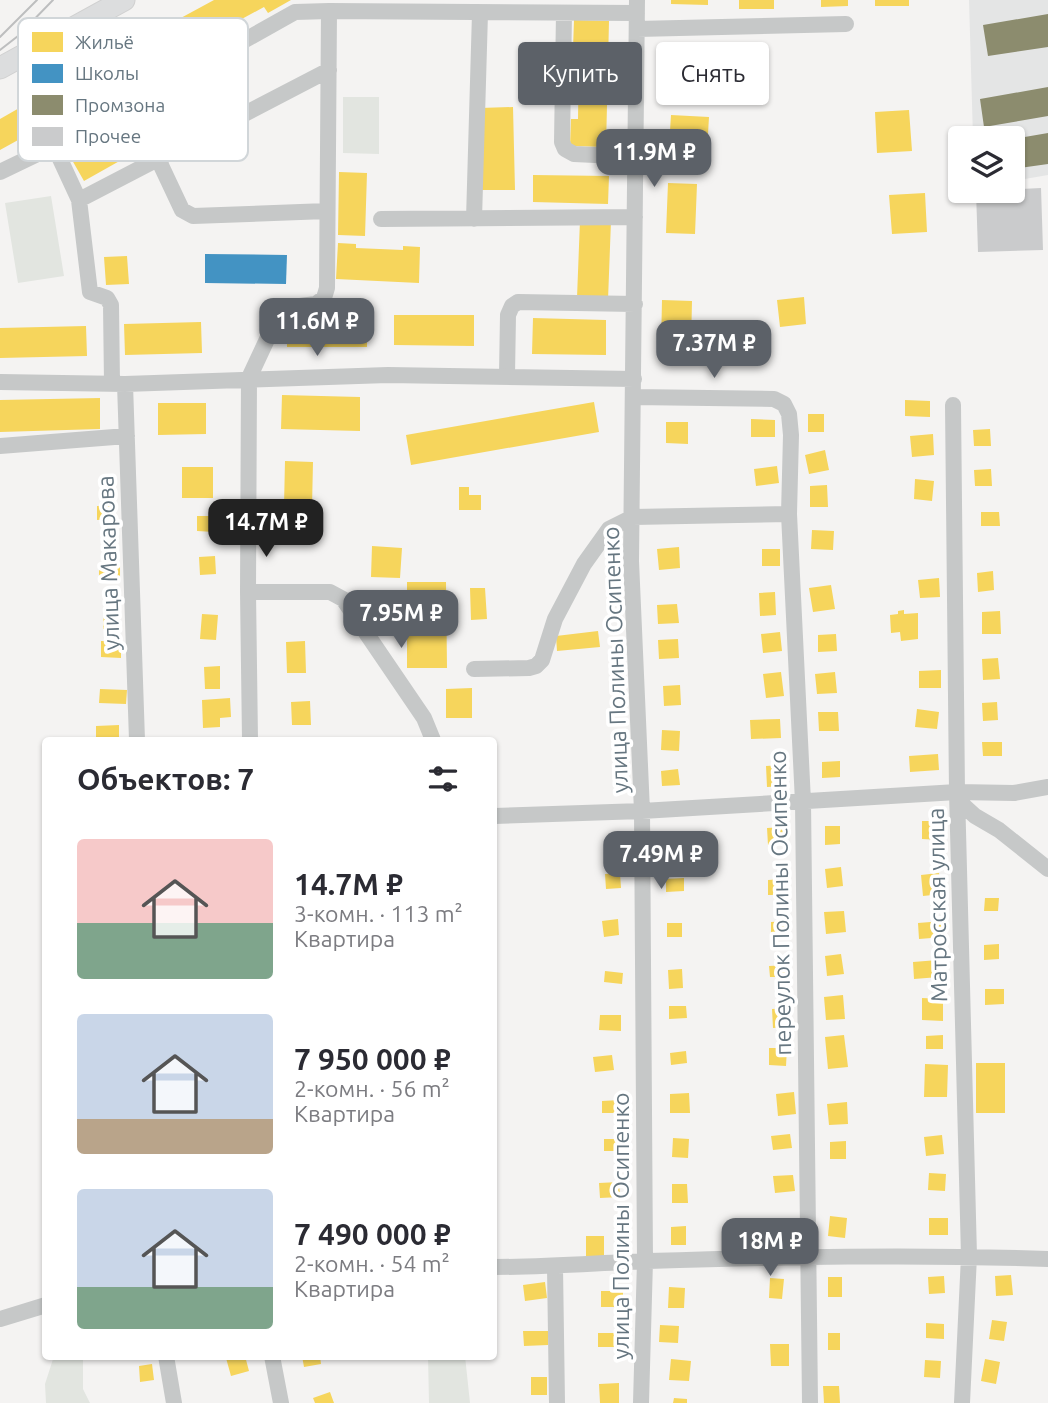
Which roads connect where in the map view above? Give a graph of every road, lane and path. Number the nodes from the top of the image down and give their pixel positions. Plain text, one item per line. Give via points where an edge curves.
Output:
1 (124, 0) edge
2 (329, 10) junction
3 (480, 13) junction
4 (564, 13) junction
5 (637, 14) edge
6 (92, 18) edge
7 (846, 24) dead end
8 (248, 38) edge
9 (18, 59) edge
10 (0, 68) edge
11 (329, 69) junction
12 (248, 112) edge
13 (636, 157) junction
14 (23, 161) edge
15 (61, 161) edge
16 (154, 161) edge
17 (159, 161) edge
18 (0, 172) edge
19 (79, 200) junction
20 (327, 211) junction
21 (635, 217) junction
22 (381, 219) dead end
23 (474, 219) junction
24 (635, 304) junction
25 (507, 375) junction
26 (249, 378) junction
27 (634, 379) junction
28 (0, 382) edge
29 (119, 384) junction
30 (634, 397) junction
31 (953, 405) dead end
32 (127, 436) junction
33 (0, 446) edge
34 (789, 514) junction
35 (633, 517) junction
36 (248, 592) junction
37 (474, 669) dead end
38 (137, 737) edge
39 (250, 737) edge
40 (432, 737) edge
41 (1048, 788) edge
42 (957, 792) junction
43 (803, 802) junction
44 (642, 811) junction
45 (497, 816) edge
46 (1048, 869) edge
47 (969, 1256) junction
48 (810, 1259) junction
49 (1048, 1259) edge
50 (645, 1261) junction
51 (497, 1267) edge
52 (555, 1267) junction
53 (42, 1306) edge
54 (0, 1319) edge
55 (167, 1360) edge
56 (273, 1360) edge
57 (174, 1403) edge
58 (281, 1403) edge
59 (557, 1403) edge
60 (641, 1403) edge
61 (810, 1403) edge
62 (962, 1403) edge

1 - 6 main road
2 - 3 street
2 - 8 street via 295,12
2 - 11 street
3 - 4 street
3 - 23 street
4 - 5 street
4 - 13 street via 565,149 574,154
5 - 7 street
5 - 13 street, улица Полины Осипенко
9 - 10 main road
11 - 12 street
11 - 20 street
13 - 21 street, улица Полины Осипенко
14 - 18 street
15 - 19 street
16 - 19 street
17 - 20 street via 181,210 193,216
19 - 29 street, улица Макарова via 90,292 107,298 111,305
20 - 26 street via 324,298 316,304 292,307 277,318
21 - 23 street
21 - 24 street, улица Полины Осипенко
22 - 23 street
24 - 25 street via 518,302 508,315
24 - 27 street, улица Полины Осипенко
25 - 26 street
25 - 27 street
26 - 29 street
26 - 36 street
27 - 30 street, улица Полины Осипенко
28 - 29 street
29 - 32 street, улица Макарова
30 - 34 street, переулок Полины Осипенко via 774,399 784,404 791,435
30 - 35 street, улица Полины Осипенко
31 - 42 street, Матросская улица
32 - 33 street
32 - 38 street, улица Макарова
34 - 35 street
34 - 43 street, переулок Полины Осипенко
35 - 37 street via 608,530 584,564 536,666
35 - 44 street, улица Полины Осипенко
36 - 39 street
36 - 40 street via 330,592 343,599 424,718
41 - 42 street via 1014,793
42 - 43 street
42 - 46 street via 975,816
42 - 47 street, Матросская улица
43 - 44 street
43 - 48 street, переулок Полины Осипенко
44 - 45 street
44 - 50 street, улица Полины Осипенко
47 - 48 street
47 - 49 street
47 - 62 street, Матросская улица
48 - 50 street
48 - 61 street, переулок Полины Осипенко
50 - 52 street
50 - 60 street, улица Полины Осипенко
51 - 52 street
52 - 59 street
53 - 54 street
55 - 57 street
56 - 58 street

